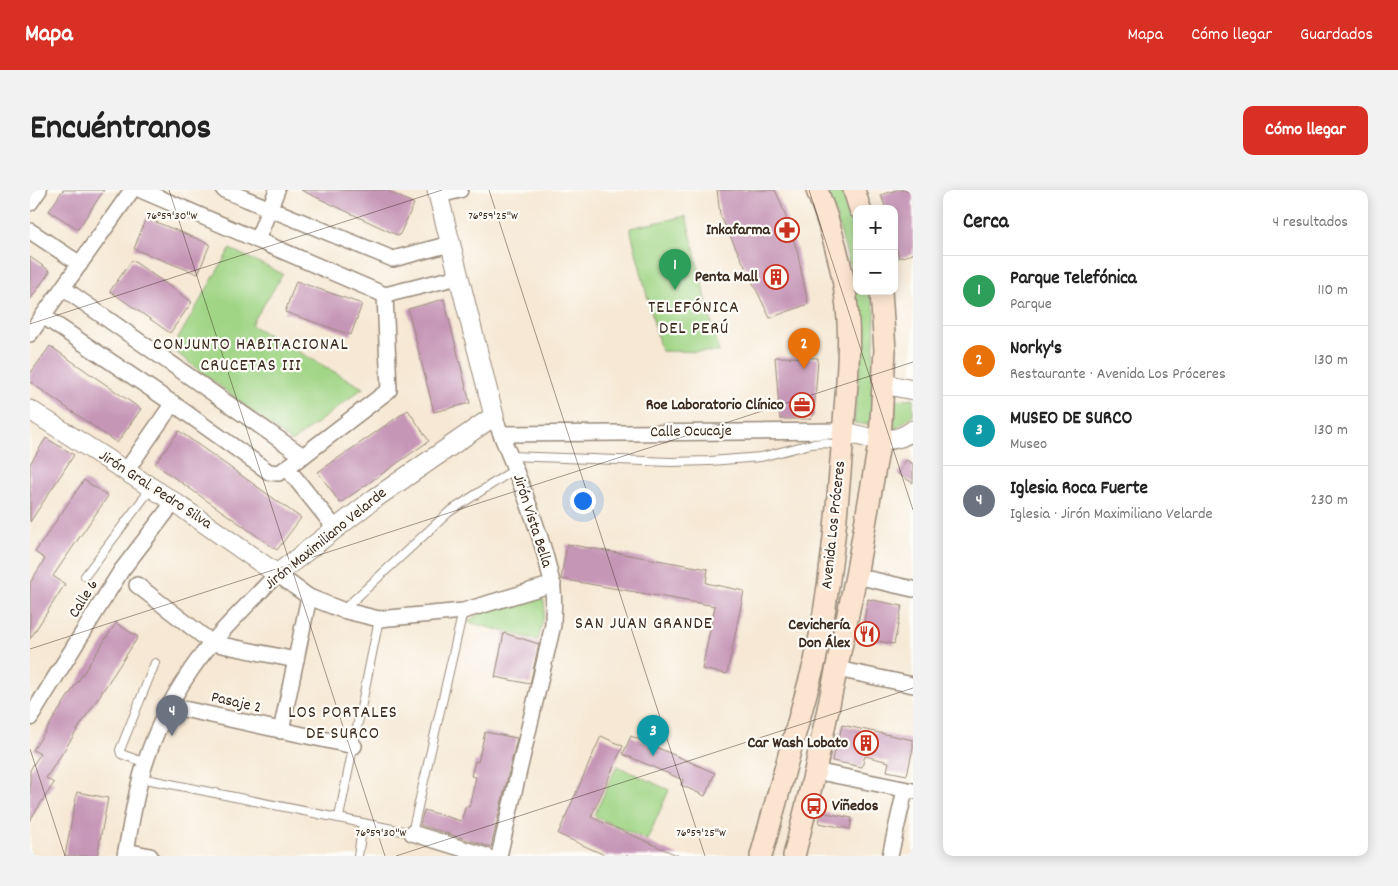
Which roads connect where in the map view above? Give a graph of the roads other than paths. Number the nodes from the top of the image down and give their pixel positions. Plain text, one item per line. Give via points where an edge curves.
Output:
1 (39, 190) edge
2 (132, 190) edge
3 (141, 190) edge
4 (224, 190) edge
5 (277, 190) edge
6 (460, 190) edge
7 (817, 190) edge
8 (854, 190) edge
9 (438, 193) edge
10 (30, 204) edge
11 (859, 205) edge
12 (269, 208) junction
13 (30, 232) edge
14 (257, 240) junction
15 (450, 244) junction
16 (80, 264) junction
17 (458, 276) junction
18 (63, 288) junction
19 (385, 294) junction
20 (881, 295) edge
21 (43, 316) junction
22 (30, 334) edge
23 (884, 382) junction
24 (913, 390) edge
25 (173, 403) junction
26 (30, 410) edge
27 (494, 416) junction
28 (913, 430) edge
29 (501, 434) junction
30 (843, 438) junction
31 (880, 439) junction
32 (303, 456) junction
33 (512, 462) junction
34 (286, 468) junction
35 (126, 471) junction
36 (152, 488) junction
37 (174, 502) junction
38 (336, 529) junction
39 (277, 574) junction
40 (85, 576) dead end
41 (856, 576) junction
42 (553, 584) junction
43 (137, 586) dead end
44 (913, 589) edge
45 (309, 597) junction
46 (342, 610) junction
47 (463, 612) junction
48 (379, 619) junction
49 (212, 643) junction
50 (296, 660) junction
51 (155, 663) dead end
52 (837, 669) junction
53 (913, 685) edge
54 (170, 706) junction
55 (30, 718) edge
56 (281, 731) junction
57 (354, 746) junction
58 (146, 763) junction
59 (815, 771) junction
60 (141, 778) junction
61 (909, 790) edge
62 (339, 817) junction
63 (363, 822) junction
64 (412, 834) junction
65 (126, 854) edge
66 (150, 856) edge
67 (358, 856) edge
68 (486, 856) edge
69 (499, 856) edge
70 (761, 856) edge
71 (794, 856) edge
72 (890, 856) edge

1 - 10 street
2 - 16 street
3 - 14 street
4 - 12 street
5 - 12 street
6 - 9 street
7 - 30 main road, Avenida Los Próceres via 834,243 846,300 848,351
8 - 11 main road
9 - 15 street, Jirón Vista Bella
12 - 14 street
12 - 15 street via 393,259
13 - 16 street
14 - 19 street
15 - 17 street, Jirón Vista Bella
16 - 18 street
17 - 19 street
17 - 27 street, Jirón Vista Bella
18 - 21 street
18 - 32 street
19 - 32 street via 389,390
20 - 23 main road, Avenida Los Próceres
21 - 22 street
21 - 25 street
23 - 24 street
23 - 31 main road, Avenida Los Próceres
25 - 34 street via 269,472 279,473
25 - 35 street
26 - 35 street, Jirón Gral. Pedro Silva
27 - 29 street, Jirón Vista Bella
27 - 38 street, Jirón Maximiliano Velarde
28 - 31 street, Calle Ocucaje via 890,440
29 - 30 street, Calle Ocucaje
29 - 33 street, Jirón Vista Bella
30 - 31 street, Calle Ocucaje
30 - 33 lane via 761,457 710,462
30 - 70 main road, Avenida Los Próceres via 820,638
31 - 41 main road, Avenida Los Próceres
32 - 34 street
33 - 42 street, Jirón Vista Bella via 532,512
33 - 46 lane via 449,512
34 - 38 street
35 - 36 street, Jirón Gral. Pedro Silva
36 - 37 street, Jirón Gral. Pedro Silva
36 - 40 lane
37 - 39 street, Jirón Gral. Pedro Silva
37 - 55 street, Calle 6 via 121,572
38 - 39 street, Jirón Maximiliano Velarde
39 - 45 street
39 - 49 street, Jirón Maximiliano Velarde
41 - 44 street
41 - 52 main road, Avenida Los Próceres
42 - 47 street
42 - 69 street, Jirón Vista Bella via 553,625
43 - 49 street
45 - 46 street
45 - 50 street
46 - 48 street
47 - 48 street
47 - 64 lane
48 - 57 lane
49 - 50 street
49 - 54 street, Jirón Maximiliano Velarde via 190,671
50 - 56 street
51 - 58 lane via 120,750 121,754
52 - 53 street
52 - 59 main road, Avenida Los Próceres
54 - 56 street, Pasaje 2
54 - 58 street, Jirón Maximiliano Velarde
56 - 57 street, Pasaje 2
57 - 62 lane
58 - 60 street, Jirón Maximiliano Velarde
59 - 61 street
59 - 71 main road, Avenida Los Próceres
60 - 62 lane
60 - 65 street, Jirón Maximiliano Velarde
61 - 72 street
62 - 63 lane
63 - 64 lane
63 - 67 lane
64 - 68 street
65 - 66 street

